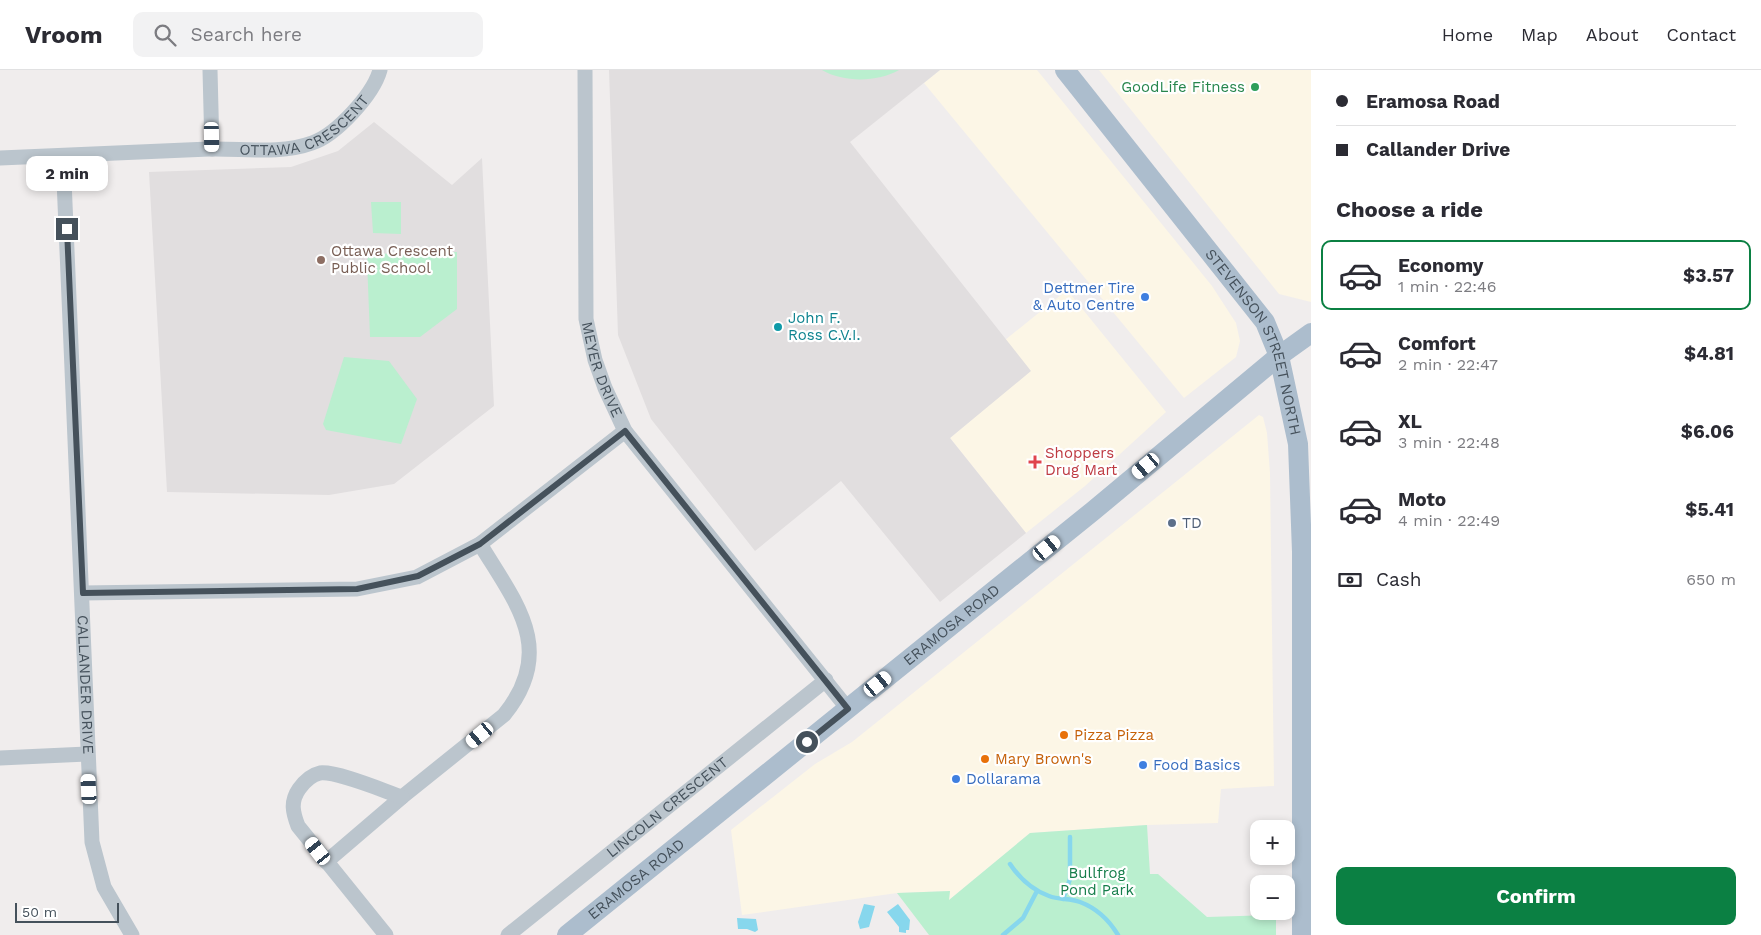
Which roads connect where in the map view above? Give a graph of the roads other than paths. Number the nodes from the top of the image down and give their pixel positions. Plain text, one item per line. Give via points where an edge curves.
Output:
1 (210, 70) edge
2 (380, 70) edge
3 (585, 70) edge
4 (1065, 70) edge
5 (212, 149) junction
6 (64, 156) junction
7 (0, 158) edge
8 (1311, 333) edge
9 (1279, 356) junction
10 (625, 431) junction
11 (480, 544) junction
12 (1306, 552) edge
13 (83, 593) junction
14 (826, 680) junction
15 (848, 709) junction
16 (87, 754) junction
17 (0, 758) edge
18 (402, 796) junction
19 (1307, 838) edge
20 (326, 862) junction
21 (132, 935) edge
22 (386, 935) edge
23 (508, 935) edge
24 (567, 935) edge
25 (1302, 935) edge

1 - 5 street
2 - 5 street, OTTAWA CRESCENT via 357,108 344,122 313,143 279,150
3 - 10 street, MEYER DRIVE via 586,319 595,360
4 - 9 main road, STEVENSON STREET NORTH via 1265,322
5 - 6 street, OTTAWA CRESCENT
6 - 7 street, OTTAWA CRESCENT
6 - 13 street, CALLANDER DRIVE
8 - 9 main road, ERAMOSA ROAD
9 - 12 main road, STEVENSON STREET NORTH via 1298,444
9 - 15 main road, ERAMOSA ROAD
10 - 11 street
10 - 14 street, MEYER DRIVE
11 - 13 street via 418,576 357,589
11 - 18 street via 525,624 529,638 528,670 515,702 504,715
12 - 19 main road, STEVENSON STREET NORTH
13 - 16 street, CALLANDER DRIVE
14 - 15 street, MEYER DRIVE
14 - 23 street, LINCOLN CRESCENT
15 - 24 main road, ERAMOSA ROAD
16 - 17 street
16 - 21 street, CALLANDER DRIVE via 92,842 97,865 112,904
18 - 20 street
18 - 20 street via 333,774 321,773 306,781 293,801 293,814 298,826
19 - 25 main road, STEVENSON STREET NORTH
20 - 22 street

